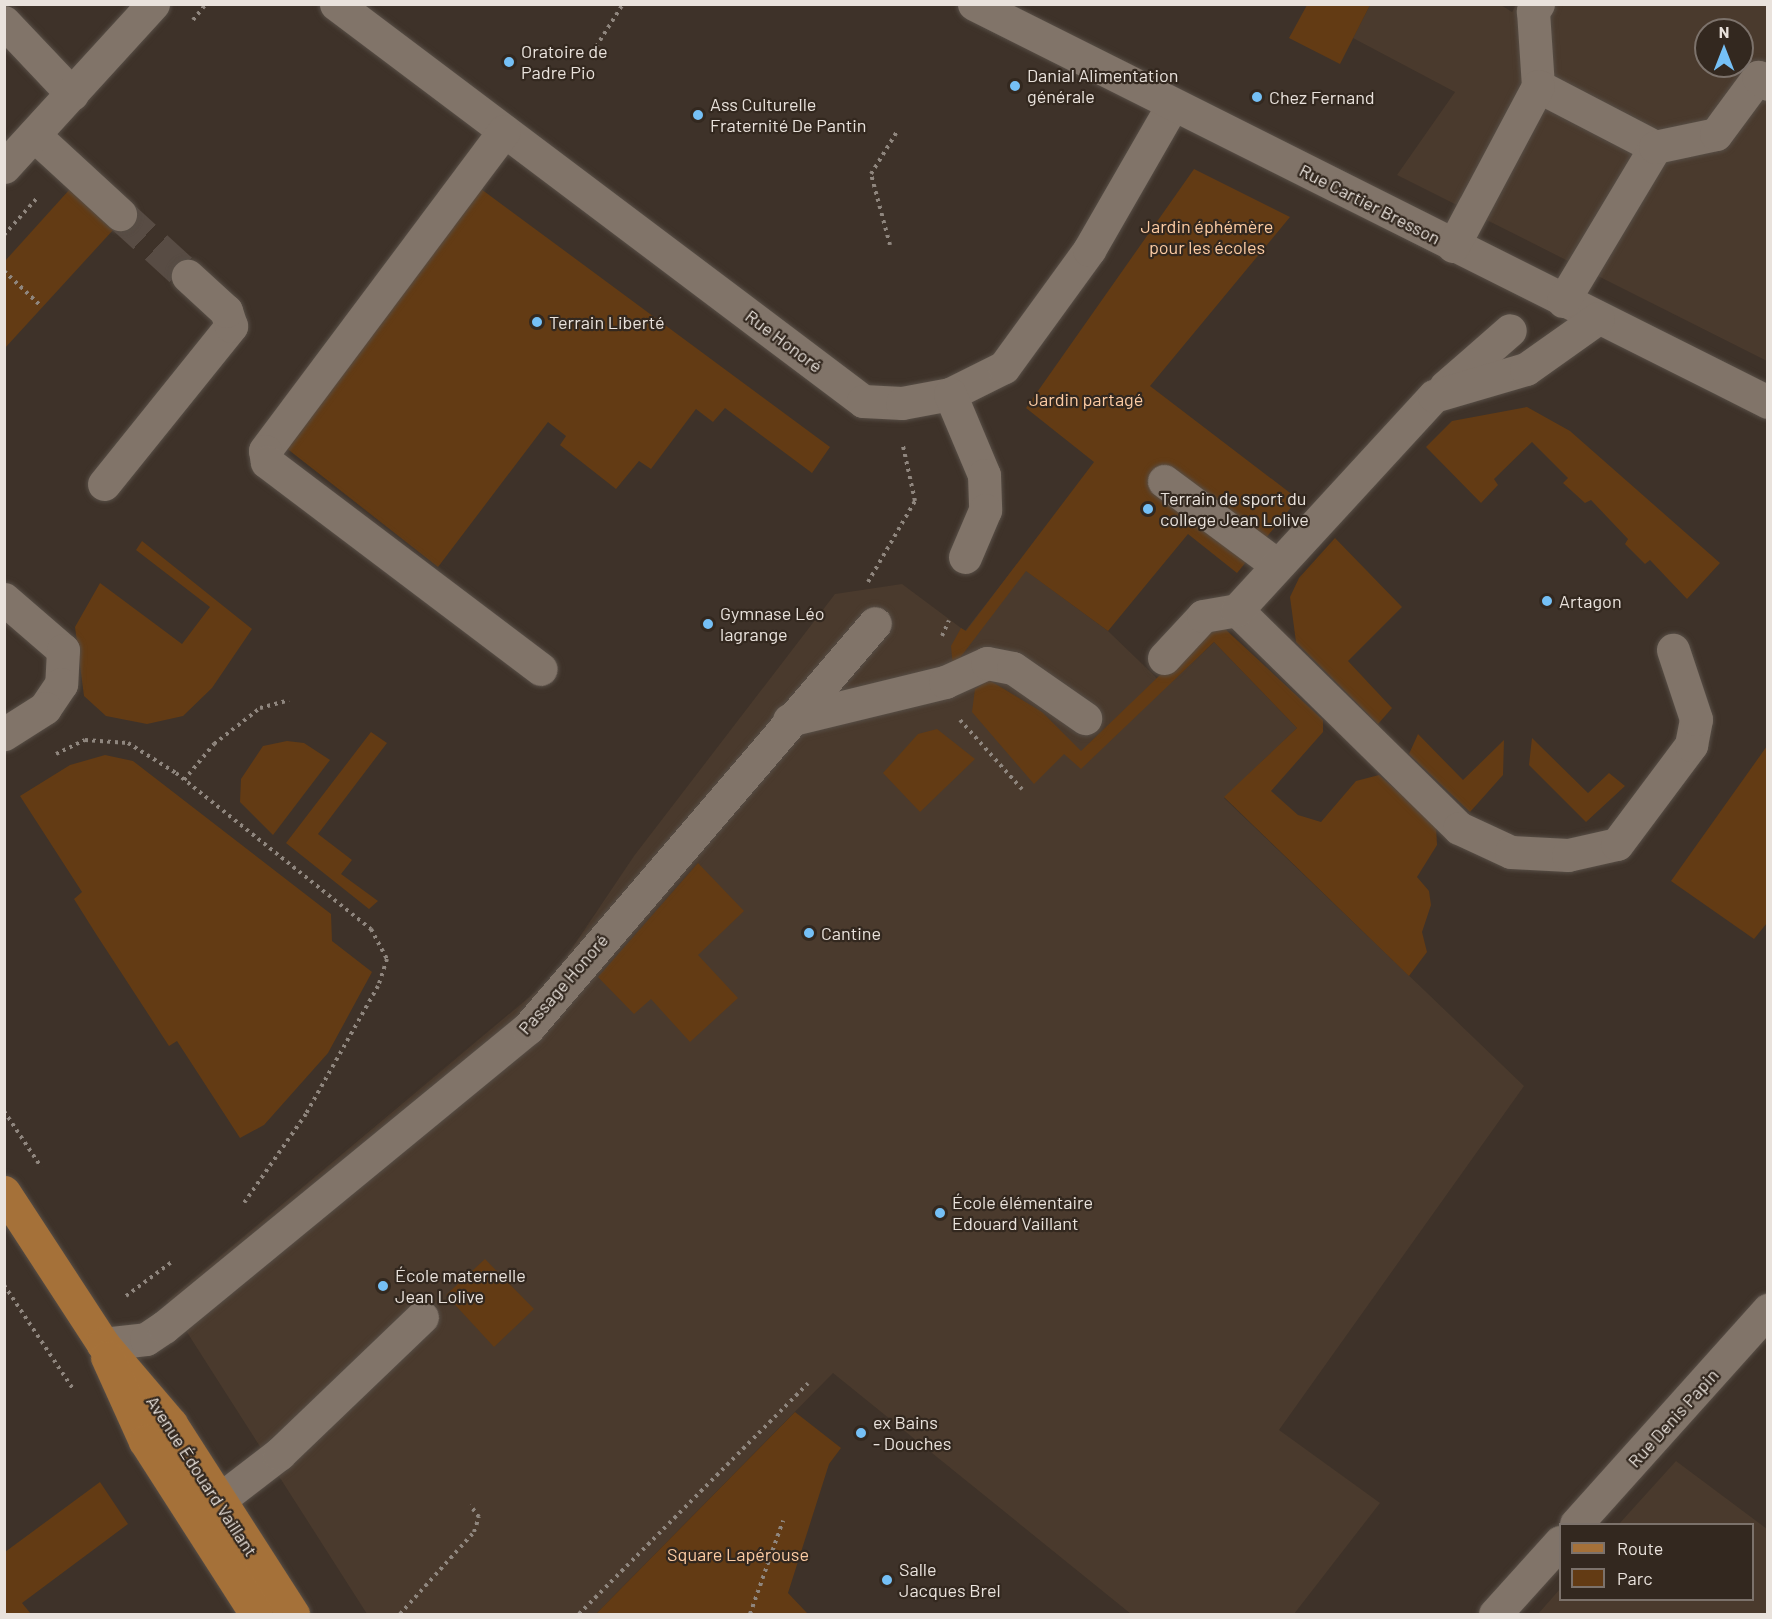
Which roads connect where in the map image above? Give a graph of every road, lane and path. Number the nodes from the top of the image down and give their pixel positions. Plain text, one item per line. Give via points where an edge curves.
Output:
1 (7, 4) edge
2 (153, 4) edge
3 (336, 4) edge
4 (624, 4) edge
5 (974, 4) edge
6 (1538, 4) edge
7 (4, 8) edge
8 (4, 21) edge
9 (592, 53) dead end
10 (1767, 84) edge
11 (1538, 86) junction
12 (72, 93) junction
13 (1173, 104) junction
14 (898, 130) dead end
15 (504, 131) junction
16 (34, 135) junction
17 (1655, 147) junction
18 (4, 168) edge
19 (120, 214) tunnel mouth
20 (890, 245) dead end
21 (1453, 246) junction
22 (4, 271) edge
23 (188, 276) tunnel mouth
24 (1563, 301) junction
25 (42, 307) dead end
26 (1598, 318) junction
27 (1510, 330) dead end
28 (950, 394) junction
29 (1434, 396) junction
30 (1767, 402) edge
31 (902, 403) junction
32 (1164, 481) dead end
33 (104, 484) dead end
34 (965, 557) dead end
35 (1277, 565) junction
36 (4, 599) edge
37 (1237, 610) junction
38 (875, 623) joint
39 (1673, 650) dead end
40 (1164, 658) dead end
41 (541, 669) dead end
42 (945, 682) junction
43 (289, 700) dead end
44 (1084, 718) dead end
45 (789, 720) junction
46 (4, 734) edge
47 (45, 759) dead end
48 (184, 780) junction
49 (1022, 789) dead end
50 (4, 1192) edge
51 (237, 1211) dead end
52 (182, 1255) dead end
53 (126, 1296) dead end
54 (1767, 1310) edge
55 (422, 1317) dead end
56 (103, 1344) junction
57 (808, 1383) dead end
58 (219, 1500) junction
59 (470, 1505) dead end
60 (783, 1521) dead end
61 (1577, 1523) edge
62 (1559, 1543) edge
63 (256, 1614) edge
64 (292, 1614) edge
65 (400, 1614) edge
66 (579, 1614) edge
67 (750, 1614) edge
68 (1495, 1614) edge

1 - 7 street
2 - 12 street
3 - 15 street, Rue Honoré
4 - 9 path
5 - 13 street, Rue Cartier Bresson
6 - 11 street via 1533,11
8 - 12 street
10 - 17 street via 1758,78 1716,134
11 - 17 street
11 - 21 street
12 - 16 street
13 - 21 street, Rue Cartier Bresson
13 - 28 street, Rue Honoré via 1089,250 1004,367
14 - 20 path via 871,182
15 - 31 street, Rue Honoré via 863,401
15 - 41 street via 265,451 267,462
16 - 18 street
16 - 19 street
17 - 24 street
21 - 24 street, Rue Cartier Bresson
22 - 25 path
23 - 33 street via 226,310 231,326
24 - 26 street, Rue Cartier Bresson
26 - 29 street via 1526,369
26 - 30 street, Rue Cartier Bresson
27 - 29 street
28 - 31 street, Rue Honoré
28 - 34 street via 984,476 985,510
29 - 35 street
31 - 38 path via 903,447 915,501 868,576
32 - 35 street
35 - 37 street
36 - 46 street via 63,650 62,684 45,708
37 - 39 street via 1459,828 1511,852 1568,855 1617,844 1691,744 1696,719
37 - 40 street via 1203,616
38 - 45 street, Passage Honoré
42 - 44 street via 987,663 1013,668
42 - 45 street
42 - 49 path via 955,712 981,748
43 - 48 path via 260,708 214,744
45 - 56 street, Passage Honoré via 528,1028 146,1340
47 - 48 path via 85,741 128,743
48 - 51 path via 371,929 387,959 378,986 306,1114
50 - 56 main road, Avenue Édouard Vaillant
52 - 53 path
54 - 61 street, Rue Denis Papin
55 - 58 street via 279,1454
56 - 58 main road, Avenue Édouard Vaillant via 148,1392
56 - 63 main road, Avenue Édouard Vaillant via 140,1432
57 - 66 path
58 - 64 main road, Avenue Édouard Vaillant
59 - 65 path via 478,1517 474,1532
60 - 67 path
62 - 68 street

